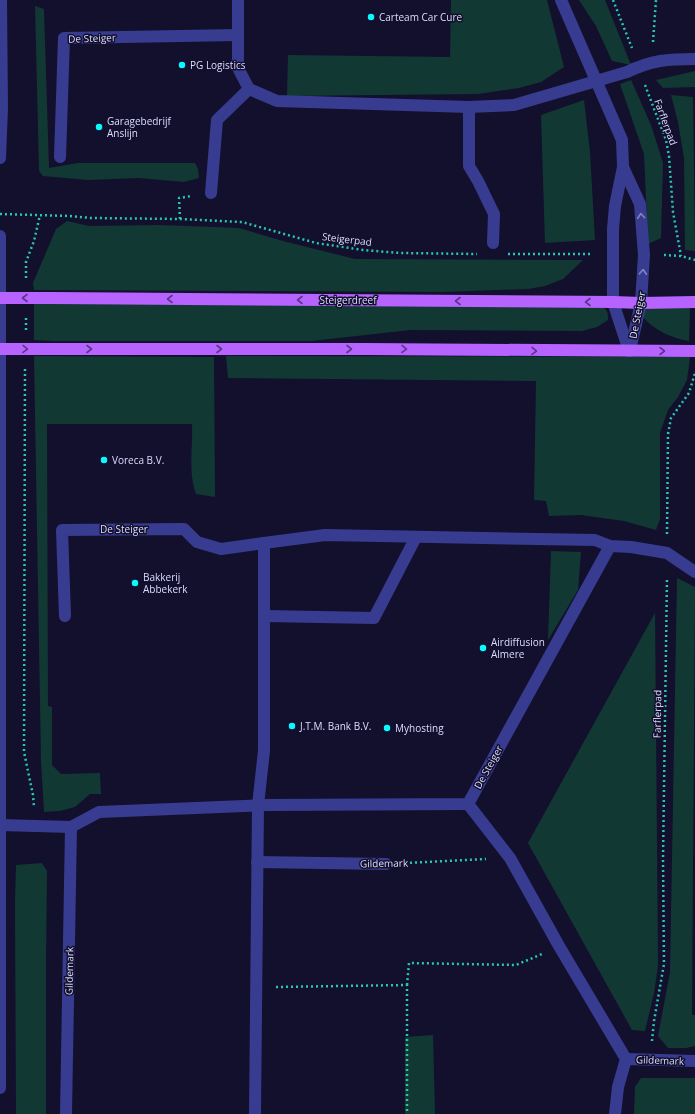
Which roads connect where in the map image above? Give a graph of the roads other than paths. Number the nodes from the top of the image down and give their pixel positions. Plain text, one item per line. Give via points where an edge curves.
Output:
1 (1, 0) edge
2 (238, 0) edge
3 (561, 0) edge
4 (238, 35) junction
5 (695, 59) edge
6 (597, 80) junction
7 (249, 89) junction
8 (469, 107) junction
9 (60, 157) dead end
10 (0, 158) edge
11 (623, 167) junction
12 (211, 193) road end
13 (0, 236) edge
14 (493, 243) dead end
15 (0, 298) edge
16 (613, 302) junction
17 (695, 302) edge
18 (641, 303) junction
19 (0, 348) edge
20 (629, 351) junction
21 (695, 352) edge
22 (416, 537) junction
23 (264, 544) junction
24 (610, 546) junction
25 (695, 572) edge
26 (66, 616) dead end
27 (264, 616) junction
28 (468, 804) junction
29 (258, 805) junction
30 (0, 826) edge
31 (71, 827) junction
32 (257, 862) junction
33 (386, 864) road end
34 (626, 1059) junction
35 (695, 1061) edge
36 (0, 1088) edge
37 (66, 1114) edge
38 (255, 1114) edge
39 (615, 1114) edge

1 - 10 street
2 - 4 street
3 - 6 street, De Steiger
4 - 7 street via 238,68
4 - 9 street, De Steiger via 64,38
5 - 6 street via 665,59
6 - 8 street via 514,106
6 - 11 street, De Steiger via 622,140
7 - 8 street via 278,101
7 - 12 street via 216,120
8 - 14 street via 469,166 494,214
11 - 16 street, De Steiger via 615,206
18 -> 11 street, De Steiger via 644,255 640,204
13 - 30 street
16 -> 15 main road, Steigerdreef, bridge
16 - 18 main road, Steigerdreef
16 - 20 street, De Steiger
17 - 18 main road, Steigerdreef
18 - 20 street, De Steiger
19 -> 20 main road, bridge
20 -> 21 main road
22 - 23 street, De Steiger via 325,535
22 - 24 street, De Steiger via 595,540
22 - 27 street via 374,618
23 - 26 street, De Steiger via 220,549 197,542 184,529 62,530
23 - 27 street
24 - 25 street, De Steiger via 667,553
24 - 28 street, De Steiger
27 - 29 street via 264,751
28 - 29 street
28 - 34 street, Gildemark via 510,858
29 - 31 street via 99,812
29 - 32 street
30 - 31 street
30 - 36 street
31 - 37 street, Gildemark
32 - 33 street, Gildemark
32 - 38 street
34 - 35 street, Gildemark
34 - 39 street, Gildemark via 618,1087

